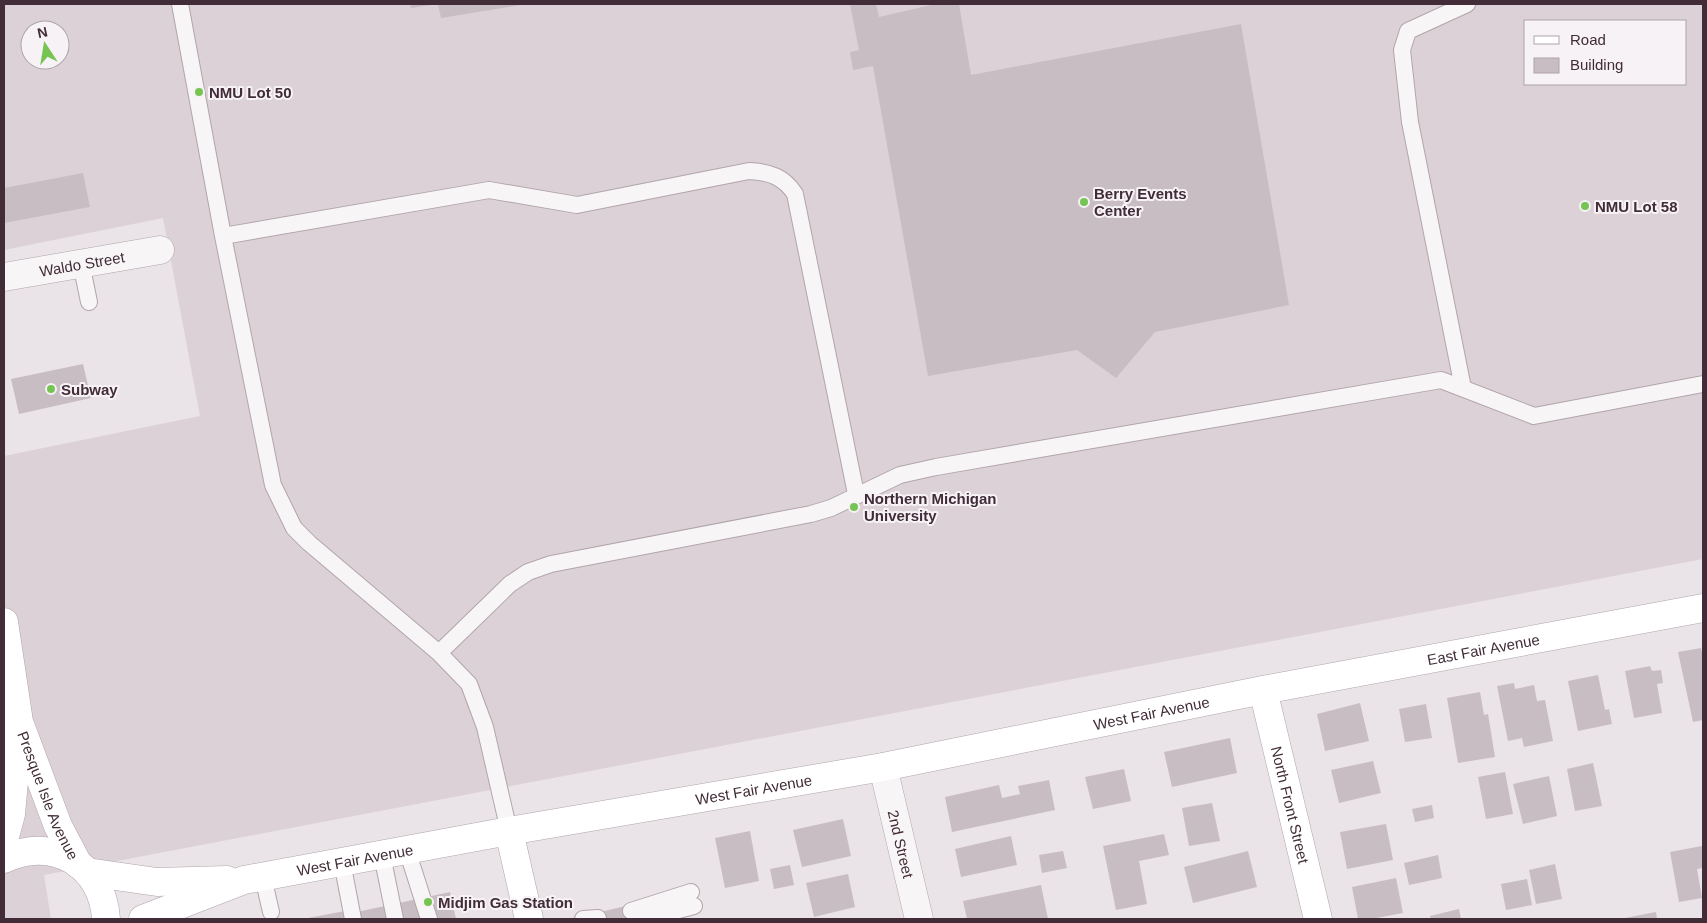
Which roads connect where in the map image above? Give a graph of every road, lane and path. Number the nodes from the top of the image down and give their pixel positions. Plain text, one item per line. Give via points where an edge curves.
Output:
1 (180, 4) edge
2 (1467, 4) edge
3 (223, 236) junction
4 (160, 250) dead end
5 (81, 263) junction
6 (4, 277) edge
7 (89, 302) dead end
8 (1703, 384) edge
9 (1463, 388) junction
10 (856, 494) junction
11 (1703, 608) edge
12 (4, 622) edge
13 (439, 653) junction
14 (1263, 690) junction
15 (19, 722) junction
16 (883, 767) junction
17 (509, 831) junction
18 (4, 840) edge
19 (395, 852) junction
20 (4, 859) edge
21 (342, 862) junction
22 (83, 868) junction
23 (253, 878) junction
24 (693, 899) dead end
25 (271, 912) dead end
26 (638, 915) edge
27 (106, 919) edge
28 (143, 919) edge
29 (353, 919) edge
30 (395, 919) edge
31 (430, 919) edge
32 (529, 919) edge
33 (919, 919) edge
34 (1318, 919) edge

1 - 3 lane
2 - 9 lane via 1408,31 1402,50 1410,122
3 - 10 lane via 489,190 577,205 749,171 776,175 788,183 795,194
3 - 13 lane via 273,484 283,508 294,528 309,543
4 - 5 street, Waldo Street
5 - 6 street, Waldo Street
5 - 7 lane
8 - 9 lane via 1534,416
9 - 10 lane via 1441,380 946,465 900,475
10 - 13 lane via 831,508 811,514 551,564 528,572 510,584
11 - 14 street, East Fair Avenue
12 - 15 street, Presque Isle Avenue
13 - 17 lane via 469,684 476,699
14 - 16 street, West Fair Avenue
14 - 34 street, North Front Street
15 - 18 street, Presque Isle Avenue via 11,814
15 - 22 street, Presque Isle Avenue via 58,826
16 - 17 street, West Fair Avenue
16 - 33 street, 2nd Street
17 - 19 street, West Fair Avenue
17 - 32 street
19 - 21 street, West Fair Avenue
19 - 30 lane
19 - 31 lane
20 - 22 street, West Fair Avenue via 30,850 45,851 59,854
21 - 23 street, West Fair Avenue
21 - 29 lane
22 - 23 street, West Fair Avenue via 157,882
22 - 27 street, Presque Isle Avenue via 101,893
23 - 25 lane
23 - 28 street, West Fair Avenue
24 - 26 lane

